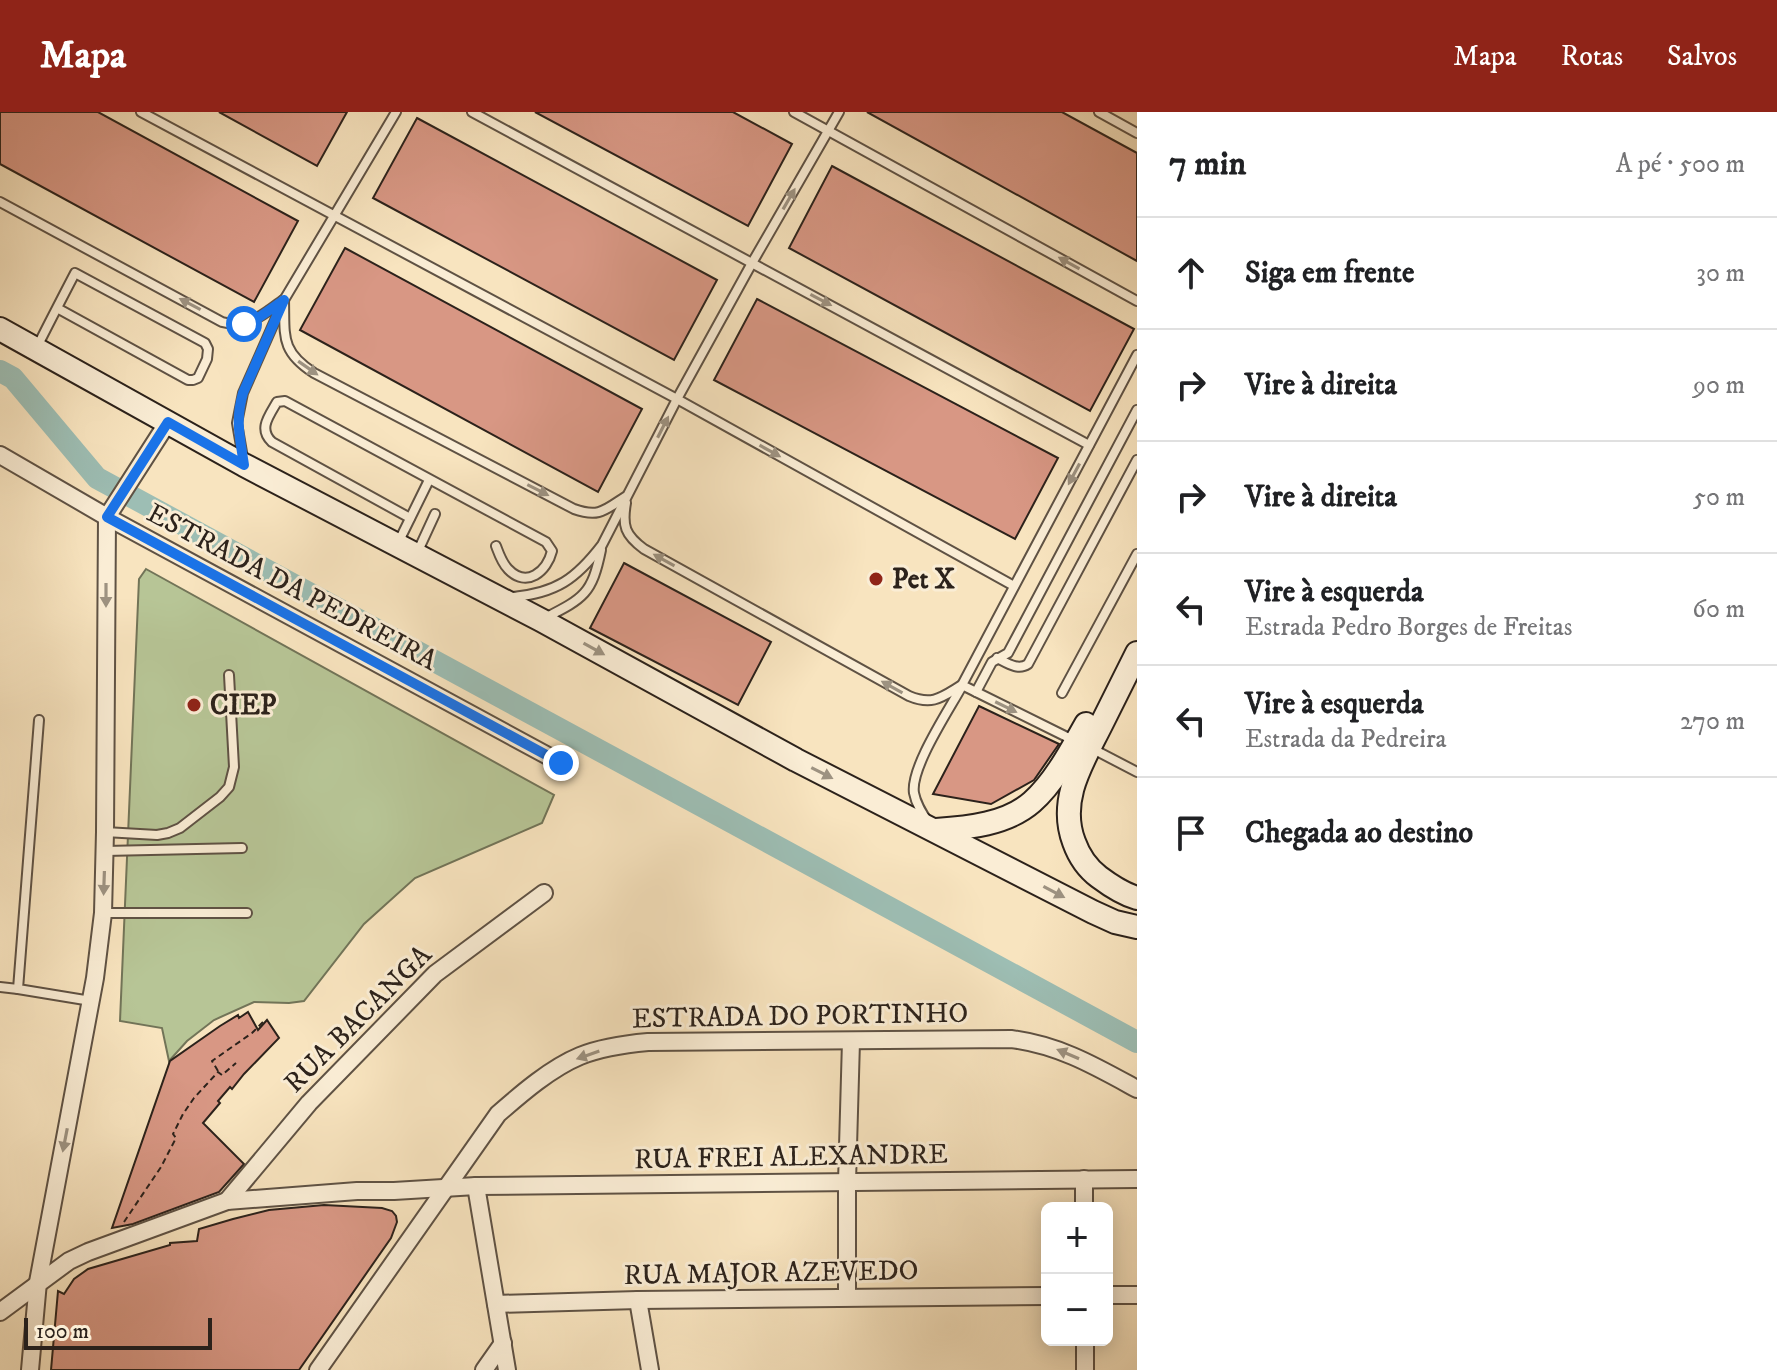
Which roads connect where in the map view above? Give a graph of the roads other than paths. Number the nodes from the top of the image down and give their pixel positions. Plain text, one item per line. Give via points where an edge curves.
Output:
1 (141, 112) edge
2 (396, 112) edge
3 (472, 112) edge
4 (794, 112) edge
5 (839, 112) edge
6 (1099, 112) edge
7 (829, 130) junction
8 (1137, 133) edge
9 (0, 202) edge
10 (334, 216) junction
11 (752, 263) junction
12 (284, 300) junction
13 (1137, 301) edge
14 (57, 308) junction
15 (0, 329) edge
16 (36, 349) junction
17 (1137, 355) edge
18 (677, 399) junction
19 (1137, 410) edge
20 (168, 422) junction
21 (1089, 445) junction
22 (0, 455) edge
23 (1137, 460) edge
24 (244, 465) junction
25 (429, 480) junction
26 (627, 496) junction
27 (435, 514) dead end
28 (107, 517) junction
29 (410, 518) junction
30 (602, 545) junction
31 (496, 546) dead end
32 (407, 549) junction
33 (1137, 554) edge
34 (1014, 586) junction
35 (500, 599) junction
36 (541, 620) junction
37 (1137, 650) edge
38 (997, 658) junction
39 (229, 675) dead end
40 (962, 685) junction
41 (976, 692) junction
42 (1062, 693) dead end
43 (39, 720) dead end
44 (1083, 745) junction
45 (561, 763) dead end
46 (1137, 772) edge
47 (933, 829) junction
48 (105, 832) junction
49 (242, 848) dead end
50 (105, 851) junction
51 (544, 893) dead end
52 (1137, 898) edge
53 (103, 913) junction
54 (247, 913) dead end
55 (1137, 927) edge
56 (0, 987) edge
57 (18, 989) junction
58 (91, 1001) junction
59 (851, 1041) junction
60 (1137, 1089) edge
61 (1084, 1179) junction
62 (1137, 1179) edge
63 (847, 1182) junction
64 (476, 1186) junction
65 (446, 1189) junction
66 (227, 1201) junction
67 (1084, 1202) edge
68 (38, 1282) junction
69 (1113, 1295) edge
70 (1137, 1295) edge
71 (1041, 1296) edge
72 (847, 1297) junction
73 (638, 1300) junction
74 (496, 1304) junction
75 (0, 1312) edge
76 (503, 1343) junction
77 (1085, 1346) edge
78 (30, 1370) edge
79 (318, 1370) edge
80 (484, 1370) edge
81 (507, 1370) edge
82 (650, 1370) edge
83 (1085, 1370) edge

1 - 10 lane
2 - 10 lane
3 - 11 lane
4 - 7 lane
5 - 7 lane
6 - 8 lane
11 -> 7 lane
13 -> 7 lane
12 -> 9 lane via 244,324 222,322
10 - 12 lane
10 - 18 lane
11 - 18 lane
11 -> 21 lane
12 - 24 lane via 239,407
12 -> 26 lane via 285,342 292,356 314,373 574,509 598,512
14 - 14 lane via 188,380 198,378 207,359 205,343 75,273
14 - 16 lane
15 - 16 street
16 - 20 street
17 - 21 lane
26 -> 18 lane
18 -> 34 lane
19 - 38 lane via 1008,653
20 - 24 street
20 - 28 street
21 -> 34 lane
22 - 28 street, ESTRADA DA PEDREIRA
23 - 38 lane via 1028,664 1018,667
24 - 32 street
25 - 29 lane
25 - 29 lane via 285,401 277,402 266,422 265,433 272,442
25 - 31 lane via 546,542 552,551 542,571 525,577 507,568
26 - 30 lane
40 -> 26 lane via 928,702 909,696 644,549 626,530
27 - 32 lane
28 - 45 street, ESTRADA DA PEDREIRA
28 -> 48 street
29 - 32 lane
30 - 35 lane via 573,578 554,589
30 - 36 lane via 592,585
32 - 35 street
33 - 42 lane
34 - 40 lane
35 - 36 street
36 -> 47 street
37 - 44 street
38 - 41 lane
39 - 48 lane via 234,767 229,787 168,833
40 - 41 lane
40 - 47 lane via 915,775 917,803
41 -> 44 lane
43 - 57 lane
44 - 46 lane
44 - 47 street via 1022,809 973,827
44 - 52 street via 1068,810 1077,852 1091,871
47 -> 55 street via 1093,912
48 - 50 street
49 - 50 lane
50 -> 53 street
51 - 66 street, RUA BACANGA via 435,974 309,1103
53 - 54 lane
53 - 58 street
56 - 57 lane
57 - 58 lane
58 -> 68 street
60 -> 59 street, ESTRADA DO PORTINHO via 1036,1042
59 - 63 street
59 -> 65 street, ESTRADA DO PORTINHO via 648,1042 580,1056 531,1085 498,1114
61 - 62 street, RUA FREI ALEXANDRE
61 - 63 street, RUA FREI ALEXANDRE
61 - 67 street
63 - 64 street, RUA FREI ALEXANDRE
63 - 72 street
64 - 65 street, RUA FREI ALEXANDRE
64 - 74 street
65 - 66 street, RUA FREI ALEXANDRE
65 - 79 street, ESTRADA DO PORTINHO
66 - 68 street, RUA FREI ALEXANDRE via 120,1239 69,1261
68 - 75 street, RUA FREI ALEXANDRE
68 - 78 street
69 - 70 street
71 - 72 street, RUA MAJOR AZEVEDO
72 - 73 street, RUA MAJOR AZEVEDO
73 - 74 street, RUA MAJOR AZEVEDO
73 - 82 street
74 - 76 street
76 - 80 street
76 - 81 street
77 - 83 street

